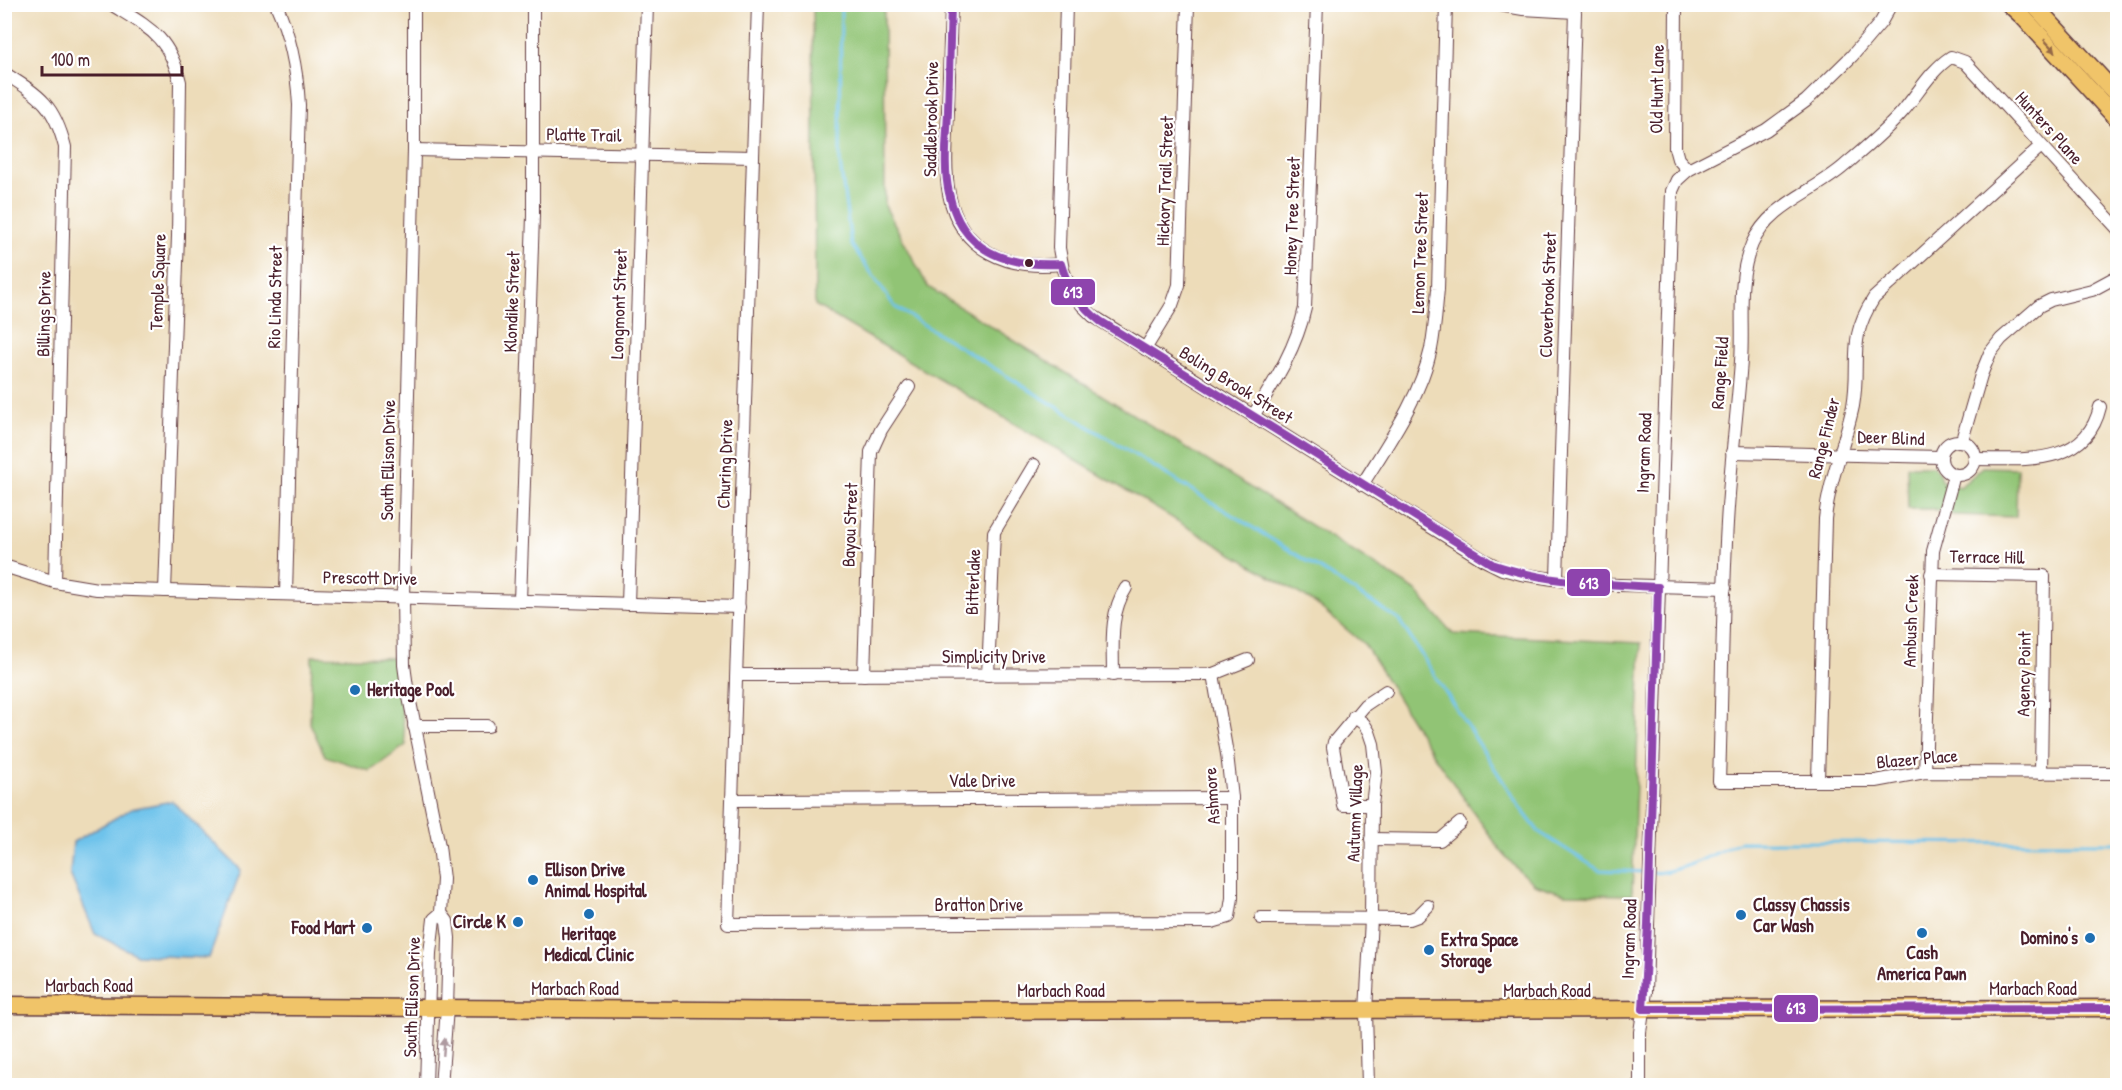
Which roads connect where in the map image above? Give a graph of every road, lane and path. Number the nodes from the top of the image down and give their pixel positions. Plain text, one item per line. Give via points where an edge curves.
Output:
1 (111, 4) edge
2 (276, 4) edge
3 (414, 4) edge
4 (533, 4) edge
5 (647, 4) edge
6 (758, 4) edge
7 (951, 4) edge
8 (1066, 4) edge
9 (1188, 4) edge
10 (1317, 4) edge
11 (1446, 4) edge
12 (1494, 4) edge
13 (1676, 4) edge
14 (1891, 4) edge
15 (2009, 4) edge
16 (2032, 4) edge
17 (1950, 57) joint
18 (4, 73) edge
19 (2118, 96) edge
20 (2118, 120) edge
21 (2041, 146) junction
22 (414, 150) junction
23 (532, 152) junction
24 (642, 155) junction
25 (753, 157) junction
26 (1688, 170) junction
27 (2118, 229) edge
28 (1061, 264) junction
29 (2118, 276) edge
30 (1145, 349) junction
31 (909, 387) dead end
32 (2100, 407) dead end
33 (1253, 416) junction
34 (1962, 441) junction
35 (1732, 452) junction
36 (1839, 454) junction
37 (1940, 457) junction
38 (1976, 459) junction
39 (1034, 465) dead end
40 (1953, 475) junction
41 (1362, 484) junction
42 (4, 566) edge
43 (1930, 574) junction
44 (2044, 576) joint
45 (1557, 578) junction
46 (55, 582) junction
47 (1658, 586) junction
48 (1126, 588) dead end
49 (1725, 588) junction
50 (165, 591) junction
51 (286, 594) junction
52 (403, 597) junction
53 (520, 601) junction
54 (628, 604) junction
55 (739, 607) junction
56 (1248, 660) dead end
57 (1213, 674) junction
58 (737, 675) junction
59 (864, 675) junction
60 (988, 675) junction
61 (1113, 675) junction
62 (1386, 691) dead end
63 (1354, 716) junction
64 (414, 726) junction
65 (488, 726) dead end
66 (1925, 772) junction
67 (2041, 772) junction
68 (2118, 773) edge
69 (1719, 781) joint
70 (1818, 781) junction
71 (1232, 798) junction
72 (733, 800) junction
73 (1372, 806) junction
74 (1461, 823) dead end
75 (1371, 839) junction
76 (1428, 906) dead end
77 (441, 913) junction
78 (1229, 917) joint
79 (1261, 918) dead end
80 (1371, 919) junction
81 (728, 924) joint
82 (448, 952) junction
83 (430, 953) junction
84 (4, 1005) edge
85 (429, 1008) junction
86 (447, 1008) junction
87 (2118, 1008) edge
88 (1643, 1009) junction
89 (1366, 1011) junction
90 (426, 1086) edge
91 (441, 1086) edge
92 (1368, 1086) edge
93 (1640, 1086) edge

1 - 50 street, Temple Square via 158,34 175,62 180,82
2 - 51 street, Rio Linda Street via 295,60 299,105
3 - 22 street, South Ellison Drive
4 - 23 street, Klondike Street
5 - 24 street, Longmont Street
6 - 25 street, Churing Drive
7 - 28 street, Saddlebrook Drive via 946,161 952,205 967,233 995,256 1023,265
8 - 28 street, Boling Brook Street
9 - 30 street, Hickory Trail Street via 1179,285 1172,305
10 - 33 street, Honey Tree Street via 1305,308 1289,357
11 - 41 street, Lemon Tree Street via 1436,320 1430,351 1407,410
12 - 45 street, Cloverbrook Street via 1575,12
13 - 26 street, Old Hunt Lane via 1675,148 1678,159
14 - 26 street via 1852,56 1806,101 1766,130
15 -> 20 main road
16 - 19 main road
17 - 21 street, Hunters Plane via 1965,62
17 - 35 street, Range Field via 1874,140 1841,169 1785,205 1753,243 1742,282 1741,358
18 - 46 street, Billings Drive via 51,110 64,147
21 - 27 street, Hunters Plane
21 - 36 street, Range Finder via 1874,298 1858,331 1853,405
22 - 23 street, Platte Trail
22 - 52 street, South Ellison Drive
23 - 24 street, Platte Trail
23 - 53 street, Klondike Street
24 - 25 street, Platte Trail
24 - 54 street, Longmont Street
25 - 55 street, Churing Drive
26 - 47 street, Ingram Road via 1677,180 1671,200
28 - 30 street, Boling Brook Street via 1072,292 1087,311
29 - 34 street via 2092,290 2039,306 2001,339 1981,375
30 - 33 street, Boling Brook Street
31 - 59 street, Bayou Street via 871,452
32 - 38 street via 2092,429 2083,439 2048,458
33 - 41 street, Boling Brook Street
34 - 37 street via 1945,446
34 - 38 street via 1972,447
35 - 36 street, Deer Blind
35 - 49 street, Range Field
36 - 37 street, Deer Blind
36 - 70 street, Range Finder via 1825,519
37 - 40 street via 1944,468
38 - 40 street via 1971,470
39 - 60 street, Bitterlake via 994,532
40 - 43 street, Ambush Creek
41 - 45 street, Boling Brook Street via 1492,564 1521,574
42 - 46 street, Prescott Drive
43 - 44 street, Terrace Hill
43 - 66 street, Ambush Creek
44 - 67 street, Agency Point
45 - 47 street, Boling Brook Street via 1594,584
46 - 50 street, Prescott Drive via 83,588
47 - 49 street, Boling Brook Street
47 - 88 street, Ingram Road
48 - 61 street via 1114,616
49 - 69 street, Range Field
50 - 51 street, Prescott Drive
51 - 52 street, Prescott Drive
52 - 53 street, Prescott Drive
52 - 64 street, South Ellison Drive via 404,665
53 - 54 street, Prescott Drive
54 - 55 street, Prescott Drive
55 - 58 street, Churing Drive
56 - 57 street, Simplicity Drive
57 - 61 street, Simplicity Drive
57 - 71 street, Ashmore
58 - 59 street, Simplicity Drive
58 - 72 street, Churing Drive
59 - 60 street, Simplicity Drive
60 - 61 street, Simplicity Drive
62 - 63 street
63 - 73 street, Autumn Village via 1364,724 1373,744 1376,772
63 - 73 street via 1333,747 1343,805
64 - 65 street
64 - 77 street, South Ellison Drive via 439,846 443,879
66 - 67 street, Blazer Place
66 - 70 street, Blazer Place via 1882,780
67 - 68 street, Blazer Place
69 - 70 street, Blazer Place
71 - 72 street, Vale Drive
71 - 78 street, Ashmore
72 - 81 street, Churing Drive
73 - 75 street, Autumn Village
74 - 75 street via 1440,840
75 - 80 street, Autumn Village
76 - 80 street via 1410,919
77 - 82 street, South Ellison Drive via 447,921
77 - 83 street, South Ellison Drive via 434,919
78 - 81 street, Bratton Drive via 1212,922
79 - 80 street
80 - 89 street, Autumn Village
82 - 83 street
82 - 86 street, South Ellison Drive
83 - 85 street, South Ellison Drive
84 - 85 main road, Marbach Road
85 - 86 main road, Marbach Road
85 - 90 street, South Ellison Drive
86 - 89 main road, Marbach Road
91 -> 86 street, South Ellison Drive
87 - 88 main road, Marbach Road
88 - 89 main road, Marbach Road
88 - 93 street, Ingram Road
89 - 92 street, Autumn Village

